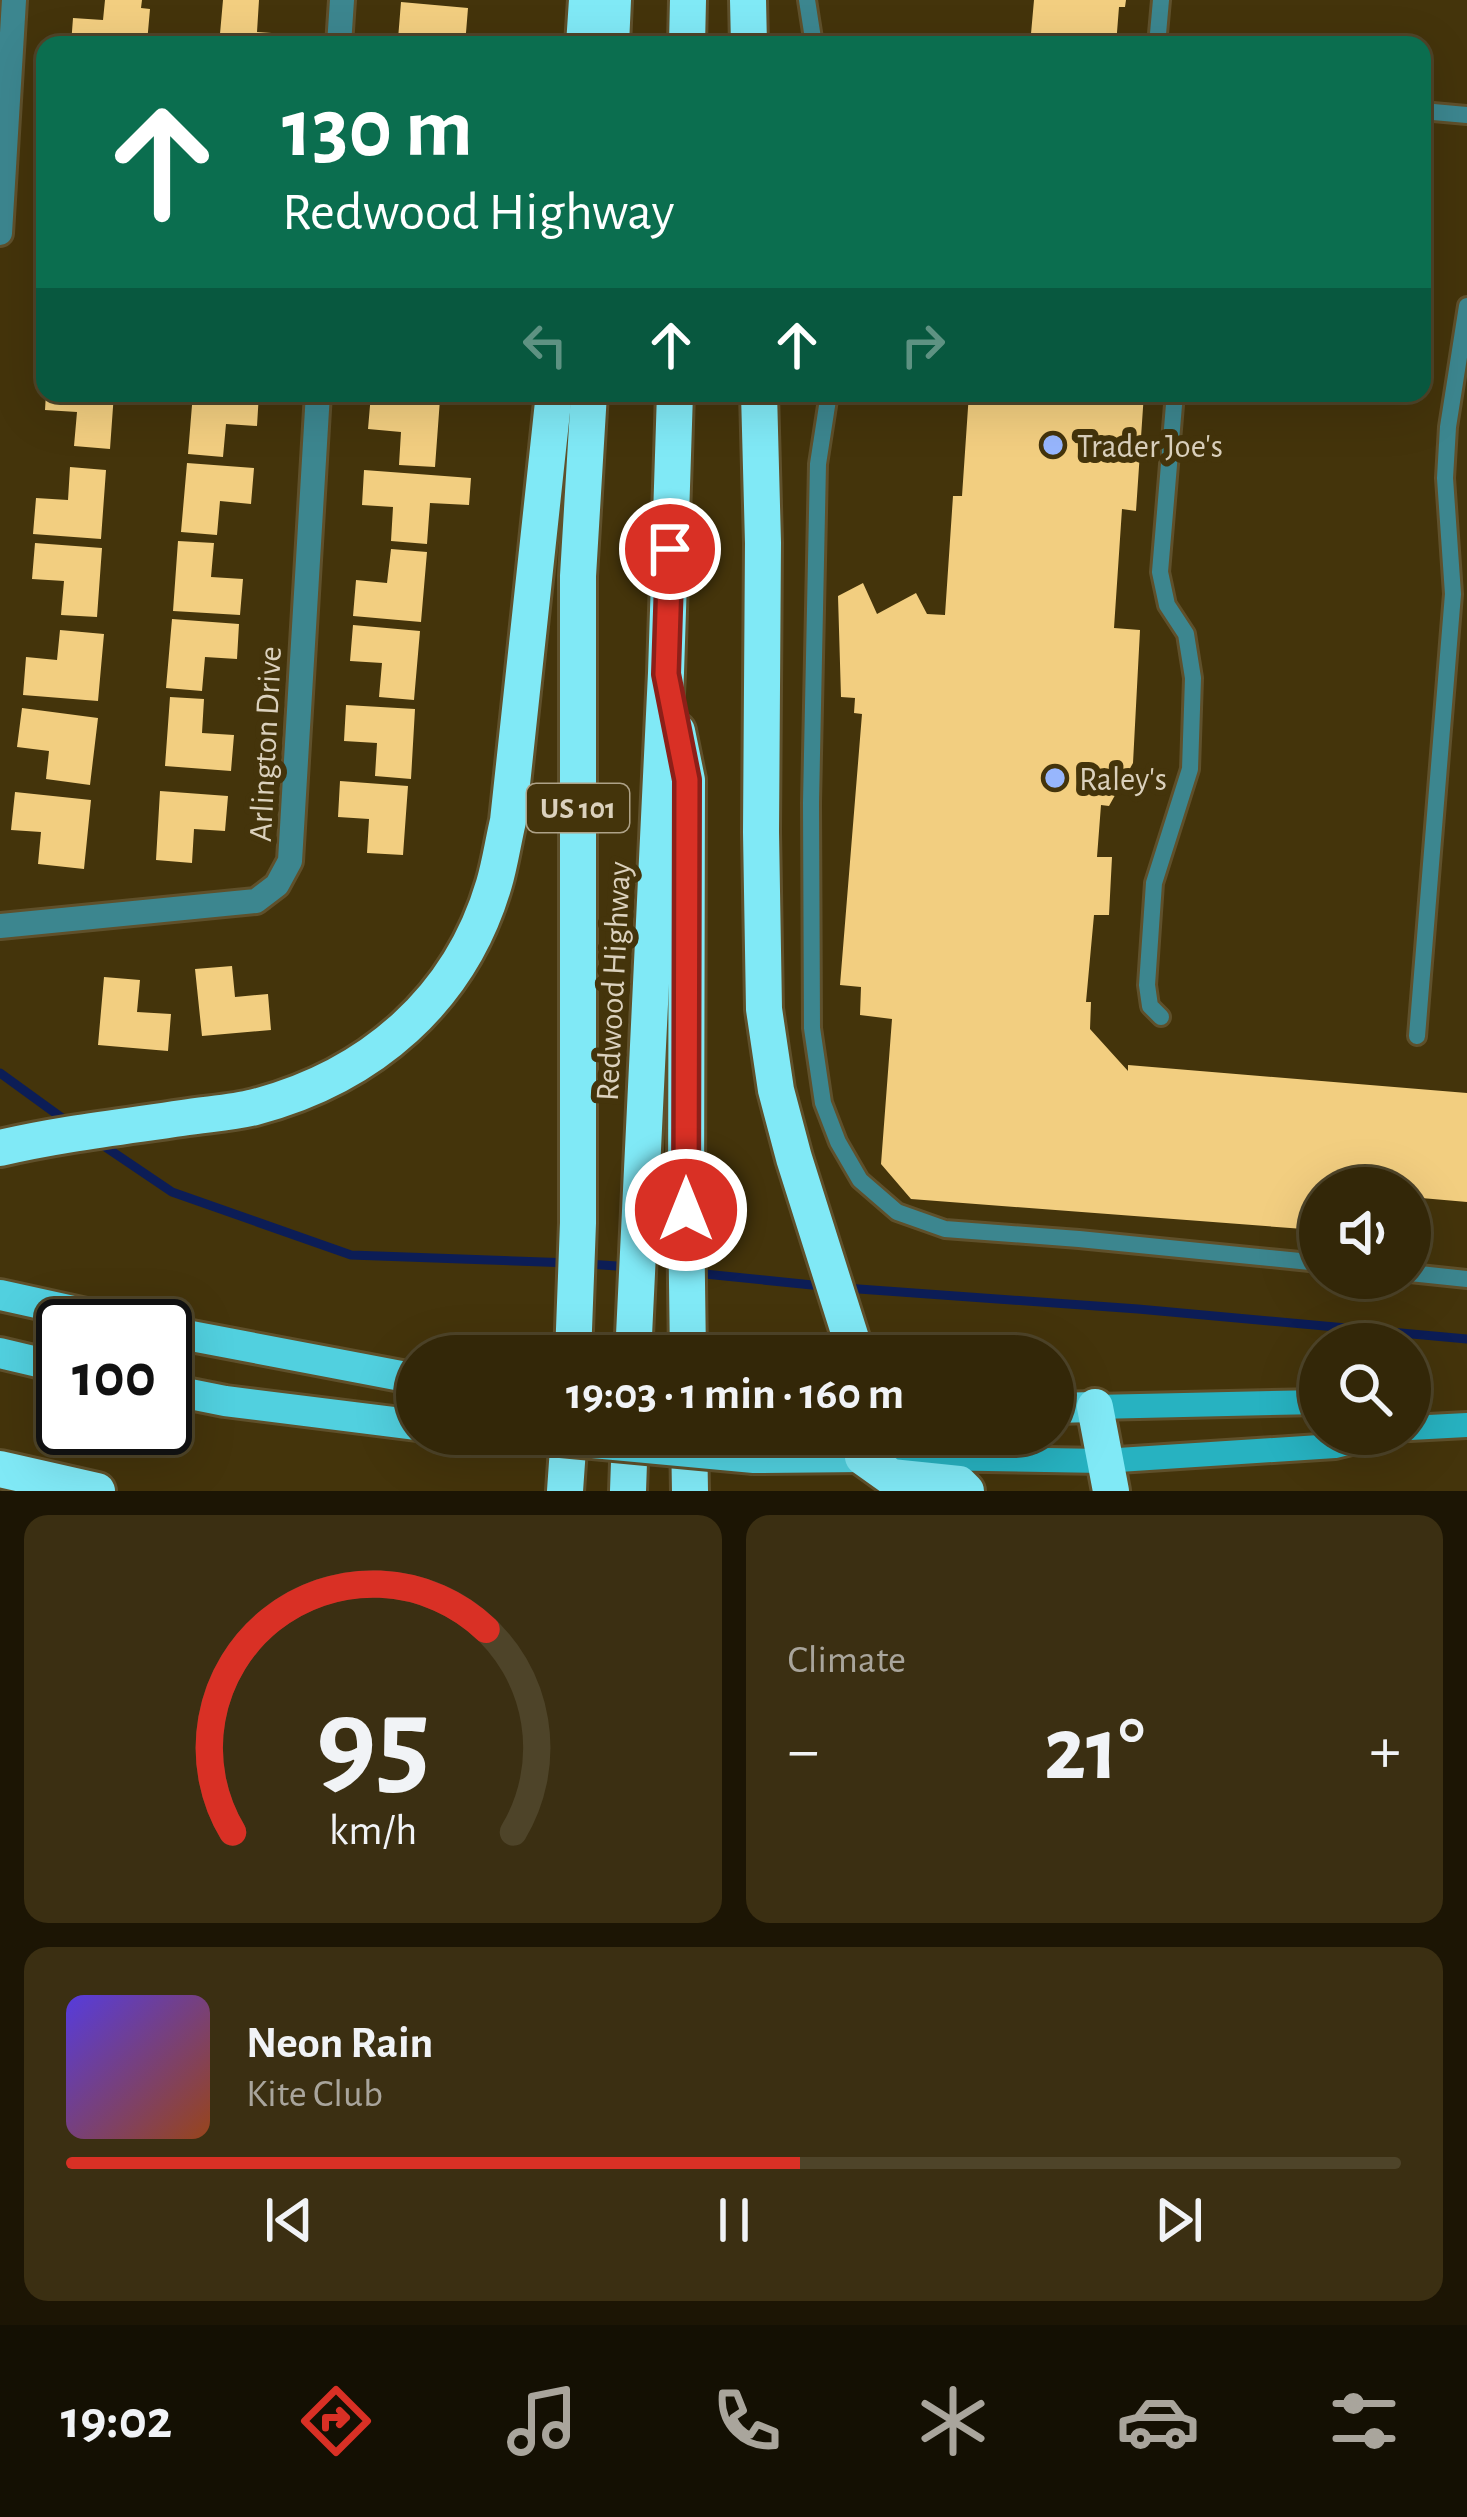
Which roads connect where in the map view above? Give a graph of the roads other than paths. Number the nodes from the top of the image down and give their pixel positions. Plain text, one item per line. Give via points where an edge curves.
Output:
1 (14, 0) edge
2 (342, 0) edge
3 (587, 0) edge
4 (614, 0) edge
5 (688, 0) edge
6 (748, 0) edge
7 (807, 0) edge
8 (1161, 0) edge
9 (340, 36) edge
10 (585, 36) edge
11 (612, 36) edge
12 (687, 36) edge
13 (749, 36) edge
14 (813, 36) edge
15 (1158, 36) edge
16 (1431, 112) edge
17 (1467, 115) edge
18 (0, 233) edge
19 (1467, 306) edge
20 (317, 402) edge
21 (553, 402) edge
22 (589, 402) edge
23 (675, 402) edge
24 (759, 402) edge
25 (828, 402) edge
26 (1174, 402) edge
27 (666, 674) junction
28 (0, 926) edge
29 (1161, 1017) dead end
30 (1417, 1036) dead end
31 (0, 1148) edge
32 (1299, 1262) edge
33 (1431, 1275) edge
34 (1467, 1279) edge
35 (0, 1295) edge
36 (36, 1303) edge
37 (575, 1335) edge
38 (634, 1335) edge
39 (688, 1335) edge
40 (850, 1335) edge
41 (192, 1336) edge
42 (0, 1353) edge
43 (36, 1362) edge
44 (396, 1375) edge
45 (192, 1394) edge
46 (1299, 1403) edge
47 (1074, 1408) edge
48 (1095, 1408) junction
49 (396, 1423) edge
50 (1431, 1425) edge
51 (1467, 1425) edge
52 (1299, 1451) edge
53 (567, 1455) edge
54 (629, 1455) edge
55 (689, 1455) edge
56 (722, 1455) edge
57 (863, 1457) junction
58 (0, 1469) edge
59 (1107, 1476) edge
60 (97, 1491) edge
61 (565, 1491) edge
62 (628, 1491) edge
63 (690, 1491) edge
64 (966, 1491) edge

1 - 18 street
2 - 9 street
3 - 10 highway
4 - 11 highway
5 - 12 highway
6 - 13 highway
7 - 14 lane
8 - 15 lane
16 - 17 lane
19 - 30 lane via 1447,444 1453,593
20 - 28 street, Arlington Drive via 290,862 277,885 256,901
21 - 31 highway via 508,821 487,903 465,954 430,1003 402,1033 330,1081 253,1107
22 - 37 highway, Redwood Highway / US 101 via 578,576
23 - 27 highway, Redwood Highway / US 101
24 - 40 highway via 764,1009 776,1090
25 - 32 lane via 818,464 812,1028 838,1142 860,1180 897,1212 945,1228
26 - 29 lane via 1160,572 1167,605 1186,634 1193,678 1190,770 1154,883 1147,985
27 - 38 highway, Redwood Highway / US 101
27 - 39 highway via 687,780
33 - 34 lane
35 - 36 main road
41 - 44 main road
42 - 43 main road
45 - 49 main road
46 - 48 main road
47 - 48 main road
48 - 59 highway
50 - 51 main road
52 - 59 main road
53 - 61 highway
54 - 62 highway
55 - 63 highway
56 - 57 main road, bridge
57 - 59 main road
57 - 64 highway via 892,1477
58 - 60 highway

